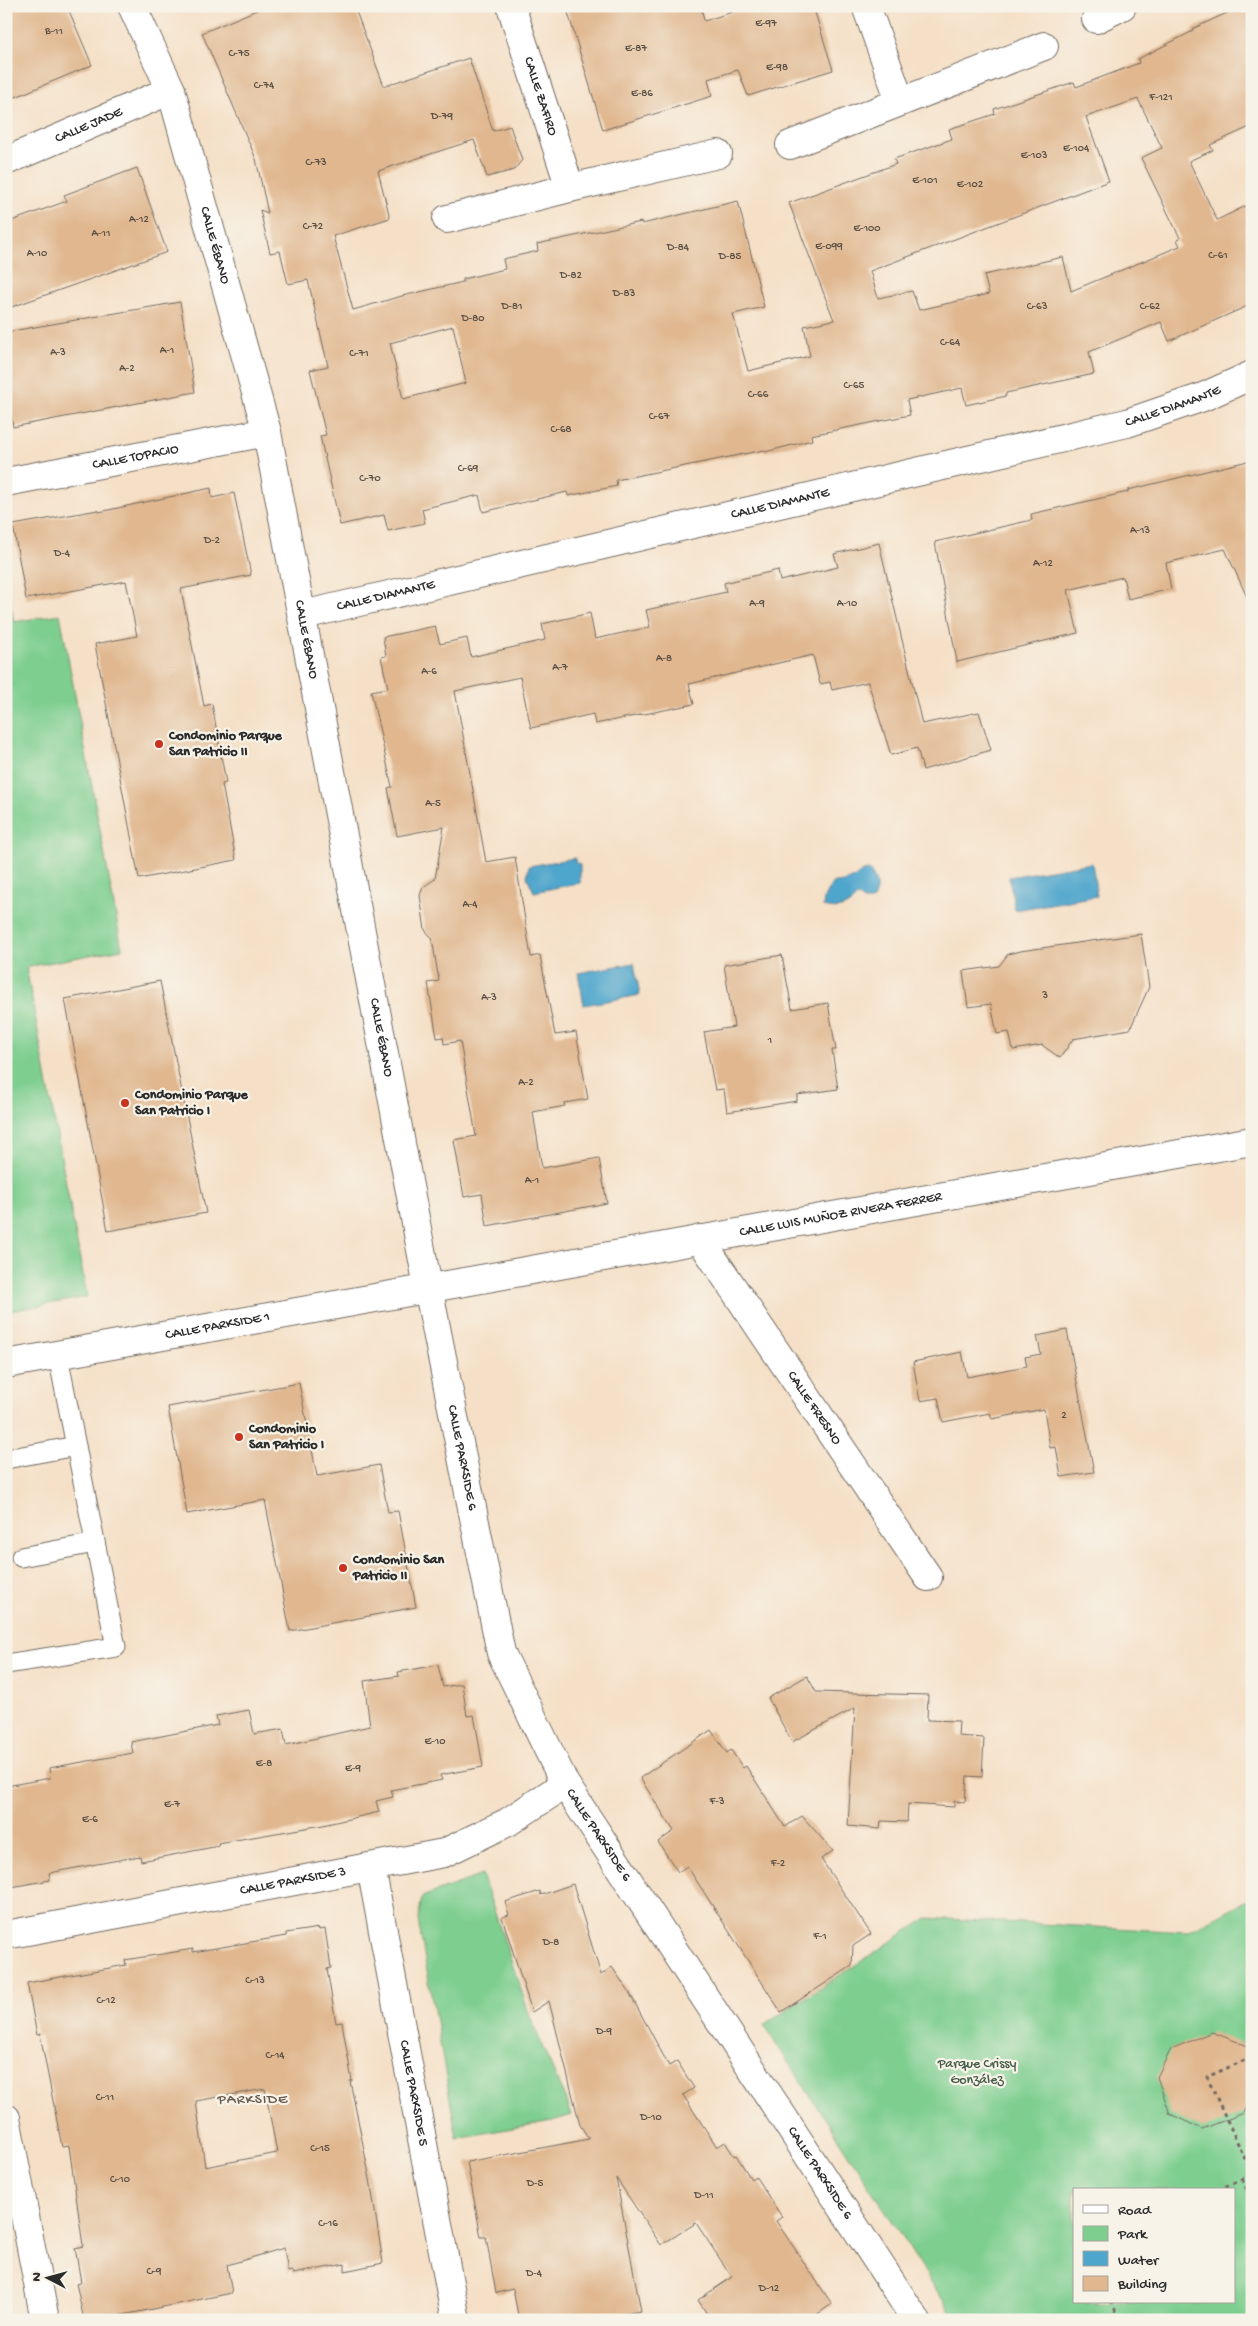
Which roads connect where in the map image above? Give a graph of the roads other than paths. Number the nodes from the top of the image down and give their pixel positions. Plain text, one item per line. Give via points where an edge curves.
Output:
1 (132, 6) edge
2 (511, 6) edge
3 (866, 6) edge
4 (1122, 6) edge
5 (1096, 19) dead end
6 (1044, 46) dead end
7 (171, 90) junction
8 (900, 101) junction
9 (790, 145) dead end
10 (718, 154) dead end
11 (6, 161) edge
12 (570, 188) junction
13 (448, 218) dead end
14 (1252, 375) edge
15 (267, 432) junction
16 (6, 482) edge
17 (303, 615) junction
18 (1252, 1141) edge
19 (700, 1239) junction
20 (428, 1288) junction
21 (58, 1356) junction
22 (6, 1364) edge
23 (76, 1446) junction
24 (6, 1459) edge
25 (95, 1543) junction
26 (21, 1557) dead end
27 (928, 1577) dead end
28 (6, 1664) edge
29 (565, 1784) junction
30 (370, 1867) junction
31 (6, 1935) edge
32 (6, 2118) edge
33 (45, 2320) edge
34 (456, 2320) edge
35 (916, 2320) edge

1 - 7 street, CALLE ÉBANO
2 - 12 street, CALLE ZAFIRO
3 - 8 street
4 - 5 street
6 - 8 street
7 - 11 street, CALLE JADE
7 - 15 street, CALLE ÉBANO
8 - 9 street
10 - 12 street
12 - 13 street
14 - 17 street, CALLE DIAMANTE via 1203,397 1128,423
15 - 16 street, CALLE TOPACIO
15 - 17 street, CALLE ÉBANO
17 - 20 street, CALLE ÉBANO
18 - 19 street, CALLE LUIS MUÑOZ RIVERA FERRER
19 - 20 street, CALLE LUIS MUÑOZ RIVERA FERRER
19 - 27 street, CALLE FRESNO
20 - 21 street, CALLE PARKSIDE 1
20 - 29 street, CALLE PARKSIDE 6 via 501,1653
21 - 22 street, CALLE PARKSIDE 1
21 - 23 lane
23 - 24 lane
23 - 25 lane
25 - 26 lane
25 - 28 lane via 116,1647
29 - 30 street, CALLE PARKSIDE 3 via 508,1822 444,1853
29 - 35 street, CALLE PARKSIDE 6
30 - 31 street, CALLE PARKSIDE 3
30 - 34 street, CALLE PARKSIDE 5
32 - 33 street

